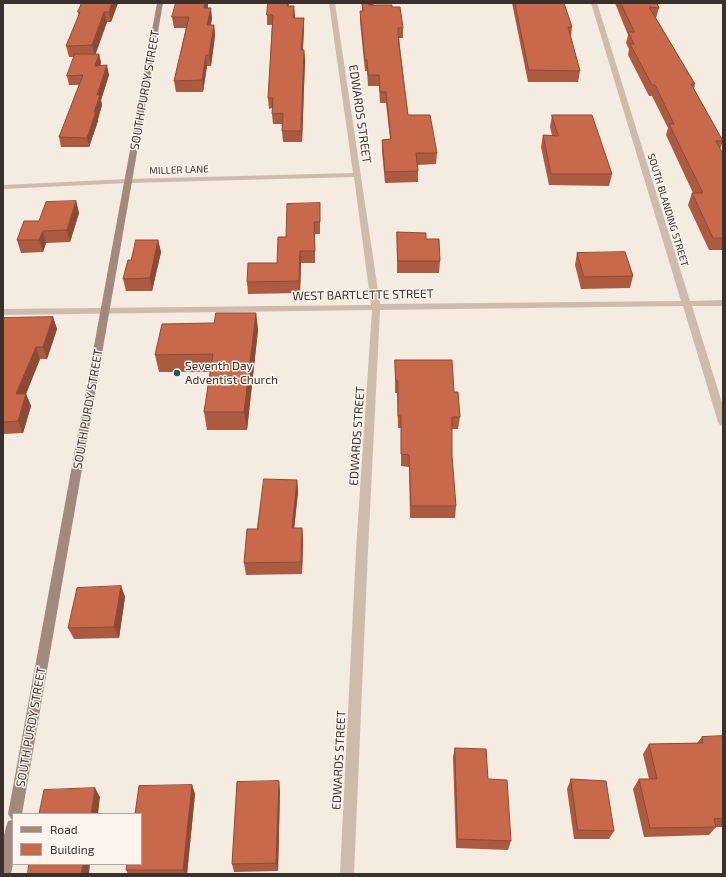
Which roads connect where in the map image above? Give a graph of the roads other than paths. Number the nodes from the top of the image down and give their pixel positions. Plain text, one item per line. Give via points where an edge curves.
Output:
1 (160, 3) edge
2 (332, 3) edge
3 (594, 3) edge
4 (355, 175) junction
5 (128, 182) junction
6 (3, 187) edge
7 (723, 302) edge
8 (686, 303) junction
9 (376, 307) junction
10 (106, 310) junction
11 (3, 312) edge
12 (723, 422) edge
13 (15, 813) edge
14 (12, 831) edge
15 (4, 874) edge
16 (347, 874) edge

1 - 5 street, SOUTH PURDY STREET
2 - 4 street, EDWARDS STREET
3 - 8 street, SOUTH BLANDING STREET
4 - 5 street, MILLER LANE
4 - 9 street, EDWARDS STREET
5 - 6 street, MILLER LANE
5 - 10 street, SOUTH PURDY STREET
7 - 8 street, WEST BARTLETTE STREET
8 - 9 street, WEST BARTLETTE STREET
8 - 12 street, SOUTH BLANDING STREET
9 - 10 street, WEST BARTLETTE STREET
9 - 16 street, EDWARDS STREET
10 - 11 street, WEST BARTLETTE STREET
10 - 13 street, SOUTH PURDY STREET
14 - 15 street

